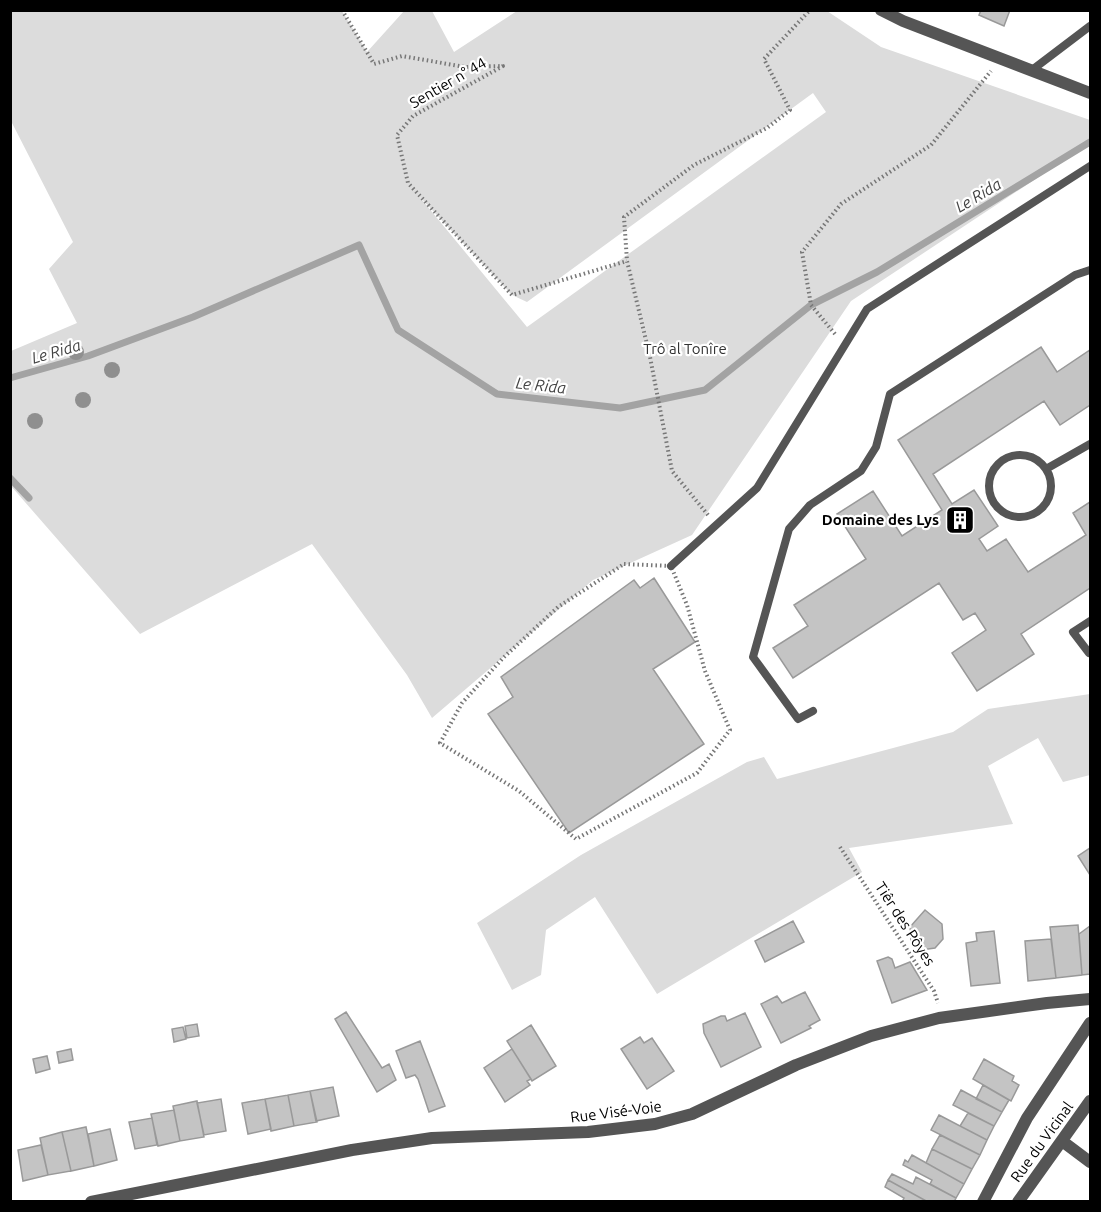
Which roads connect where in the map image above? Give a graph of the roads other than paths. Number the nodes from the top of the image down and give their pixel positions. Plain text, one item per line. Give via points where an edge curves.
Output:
1 (881, 10) edge
2 (1090, 26) edge
3 (1032, 70) junction
4 (1090, 93) edge
5 (1090, 166) edge
6 (1090, 270) edge
7 (1090, 444) edge
8 (1046, 469) junction
9 (671, 566) road end
10 (1090, 621) edge
11 (1089, 653) edge
12 (813, 711) dead end
13 (1090, 999) edge
14 (1090, 1023) edge
15 (1090, 1101) edge
16 (1062, 1141) junction
17 (1090, 1162) edge
18 (92, 1202) edge
19 (983, 1202) edge
20 (1018, 1202) edge

1 - 3 street
2 - 3 lane
3 - 4 street
5 - 9 lane via 867,309 757,488
6 - 12 lane via 1075,275 890,394 876,447 861,471 810,505 789,529 753,657 798,719
7 - 8 lane
8 - 8 lane via 1023,455 1005,458 997,464 988,482 992,502 1017,518 1037,513 1049,498 1050,478
10 - 11 lane via 1073,632
13 - 18 street, Rue Visé-Voie via 943,1018 871,1036 796,1065 692,1114 655,1124 588,1132 432,1138 352,1150
14 - 19 street via 1027,1118
15 - 16 street, Rue du Vicinal
16 - 17 street
16 - 20 street, Rue du Vicinal

